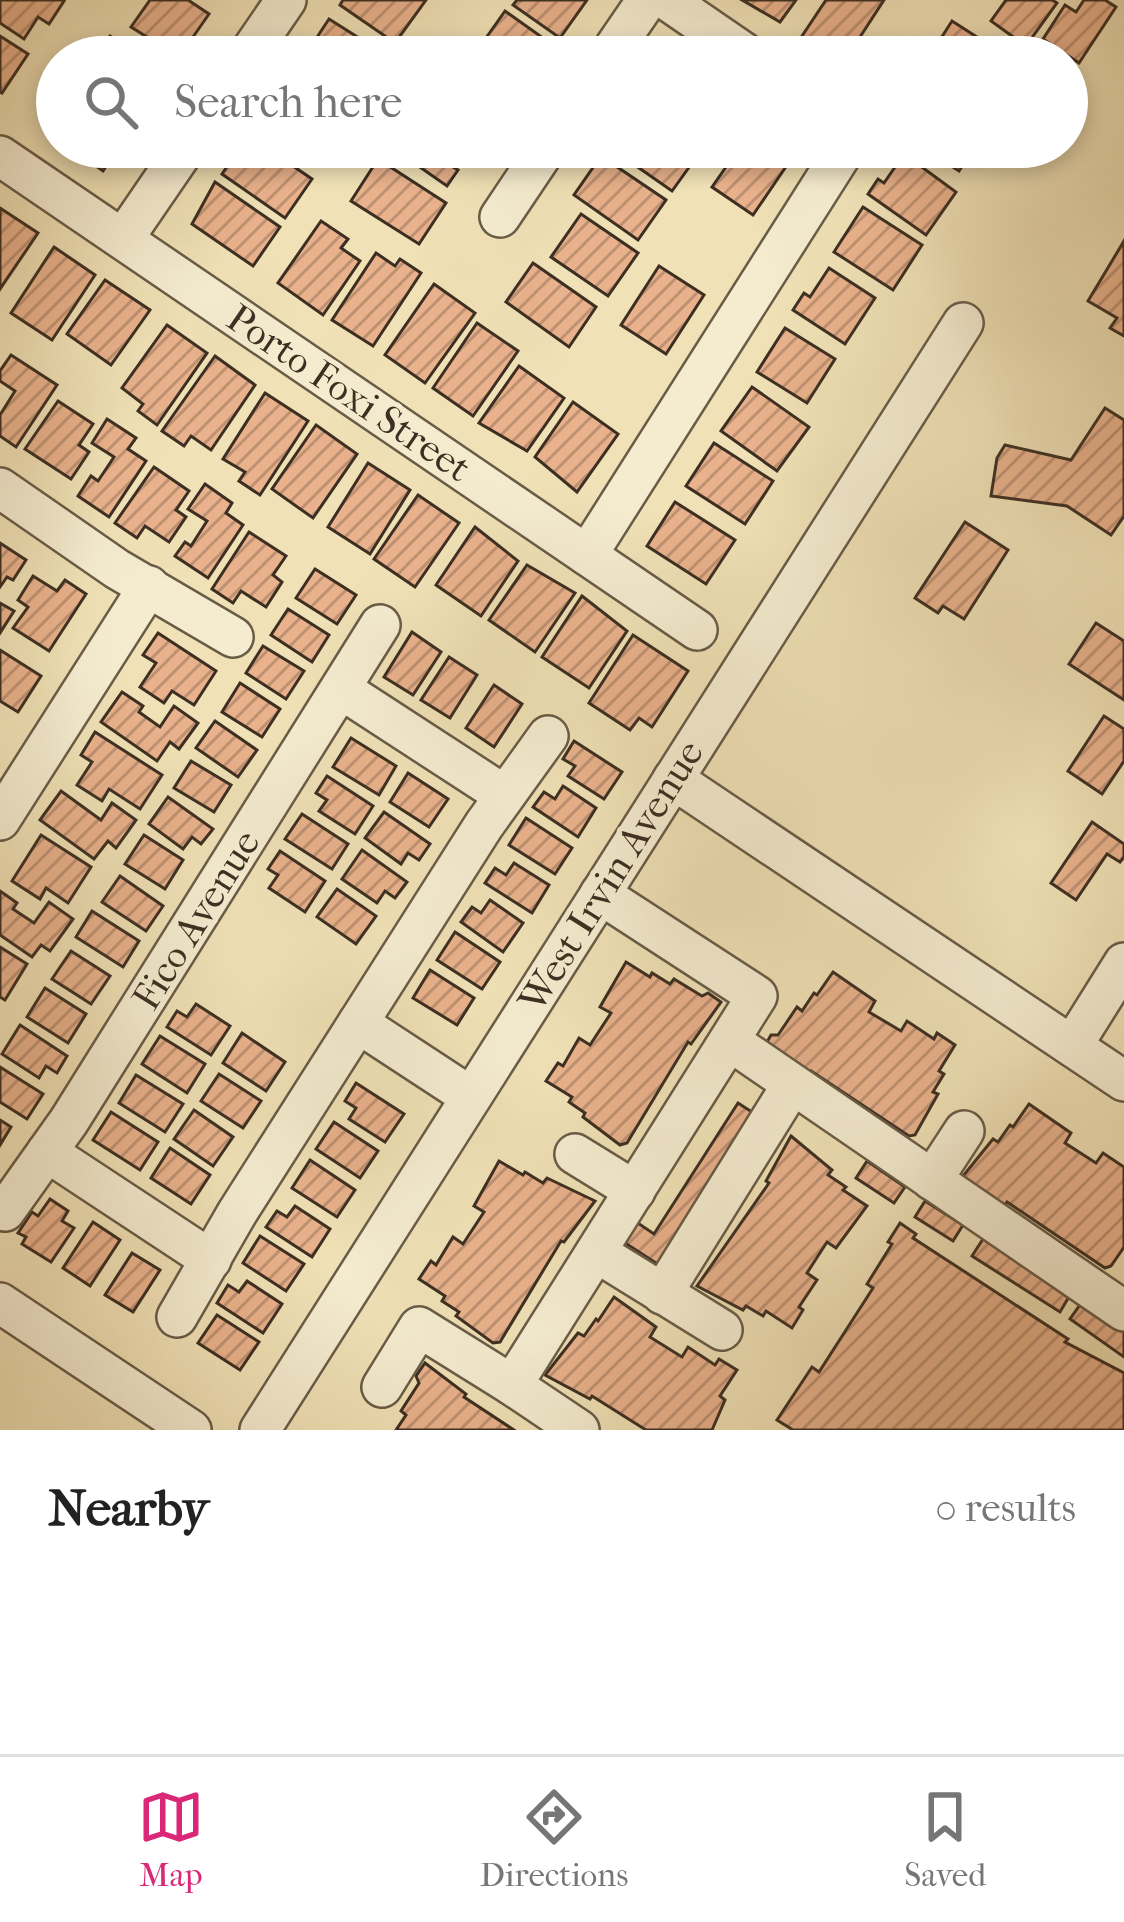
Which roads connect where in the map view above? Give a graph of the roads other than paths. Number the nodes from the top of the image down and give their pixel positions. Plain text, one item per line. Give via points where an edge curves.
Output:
1 (286, 0) edge
2 (646, 0) edge
3 (667, 0) edge
4 (262, 36) edge
5 (622, 36) edge
6 (719, 36) edge
7 (0, 156) edge
8 (172, 168) edge
9 (534, 168) edge
10 (833, 168) edge
11 (500, 217) dead end
12 (123, 239) junction
13 (963, 323) dead end
14 (0, 488) edge
15 (587, 555) junction
16 (149, 586) junction
17 (380, 626) dead end
18 (697, 630) dead end
19 (233, 638) dead end
20 (341, 689) junction
21 (548, 736) dead end
22 (673, 779) junction
23 (504, 795) junction
24 (0, 820) edge
25 (600, 894) junction
26 (1124, 963) edge
27 (358, 1023) junction
28 (730, 1042) junction
29 (1072, 1046) junction
30 (1124, 1081) edge
31 (792, 1085) junction
32 (471, 1097) junction
33 (964, 1131) dead end
34 (47, 1152) junction
35 (575, 1154) dead end
36 (932, 1180) junction
37 (635, 1190) junction
38 (5, 1211) dead end
39 (596, 1252) junction
40 (211, 1260) junction
41 (662, 1294) junction
42 (0, 1303) edge
43 (1123, 1309) edge
44 (177, 1317) dead end
45 (722, 1330) dead end
46 (512, 1385) junction
47 (382, 1387) dead end
48 (190, 1430) edge
49 (260, 1430) edge
50 (579, 1430) edge

1 - 4 street
2 - 5 street
3 - 6 street
7 - 12 street, Porto Foxi Street
8 - 12 street
9 - 11 street
10 - 15 street
12 - 15 street, Porto Foxi Street
13 - 22 street, West Irvin Avenue
14 - 16 street
15 - 18 street, Porto Foxi Street
16 - 19 street
16 - 24 street
17 - 20 street, Fico Avenue
20 - 23 street
20 - 34 street, Fico Avenue
21 - 23 street
22 - 25 street, West Irvin Avenue
22 - 29 street
23 - 27 street
25 - 28 street via 757,996
25 - 32 street, West Irvin Avenue
26 - 29 street
27 - 32 street
27 - 40 street
28 - 31 street
28 - 37 street
29 - 30 street
31 - 36 street
31 - 41 street
32 - 49 street, West Irvin Avenue
33 - 36 street
34 - 38 street, Fico Avenue
34 - 40 street
35 - 37 street
36 - 43 street
37 - 39 street
39 - 41 street
39 - 46 street
40 - 44 street
41 - 45 street
42 - 48 street
46 - 47 street via 419,1327
46 - 50 street

